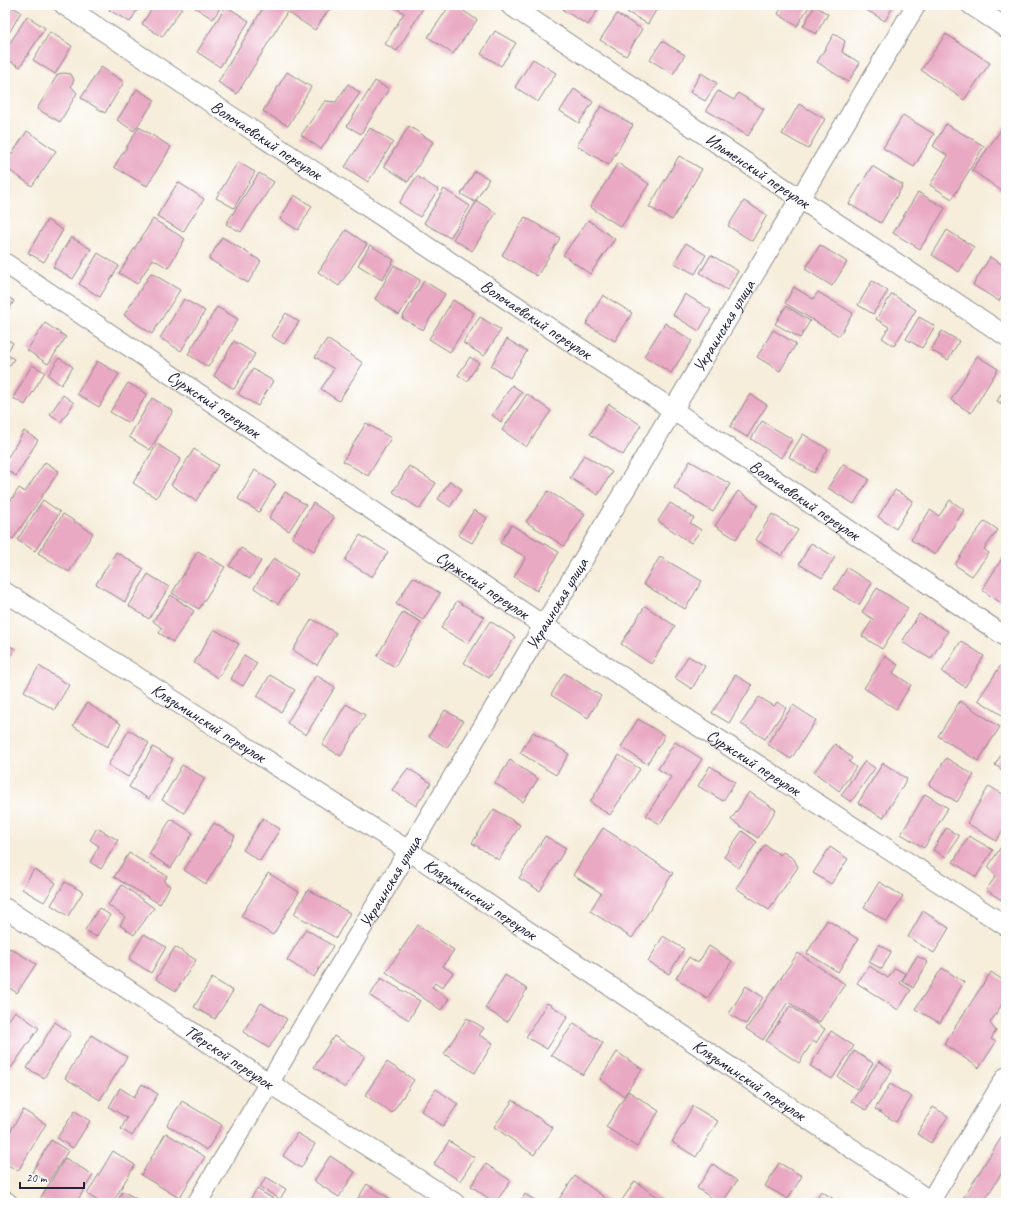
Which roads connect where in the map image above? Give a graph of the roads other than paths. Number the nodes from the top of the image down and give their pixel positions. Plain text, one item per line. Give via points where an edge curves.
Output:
1 (64, 5) edge
2 (510, 5) edge
3 (916, 5) edge
4 (971, 5) edge
5 (1006, 28) edge
6 (801, 198) junction
7 (5, 263) edge
8 (1006, 336) edge
9 (673, 410) junction
10 (5, 592) edge
11 (544, 626) junction
12 (1006, 637) edge
13 (409, 851) junction
14 (5, 908) edge
15 (1006, 926) edge
16 (1006, 1077) edge
17 (269, 1083) junction
18 (5, 1201) edge
19 (930, 1202) edge
20 (8, 1203) edge
21 (197, 1203) edge
22 (455, 1203) edge

1 - 9 street, Волочаевский переулок
2 - 6 street, Ильменский переулок
3 - 6 street, Украинская улица
4 - 5 street
6 - 8 street, Ильменский переулок
6 - 9 street, Украинская улица
7 - 11 street, Суржский переулок
9 - 11 street, Украинская улица
9 - 12 street, Волочаевский переулок
10 - 13 street, Клязьминский переулок
11 - 13 street, Украинская улица
11 - 15 street, Суржский переулок
13 - 17 street, Украинская улица
13 - 19 street, Клязьминский переулок
14 - 17 street, Тверской переулок
16 - 19 street
17 - 21 street, Украинская улица
17 - 22 street, Тверской переулок
18 - 20 street

